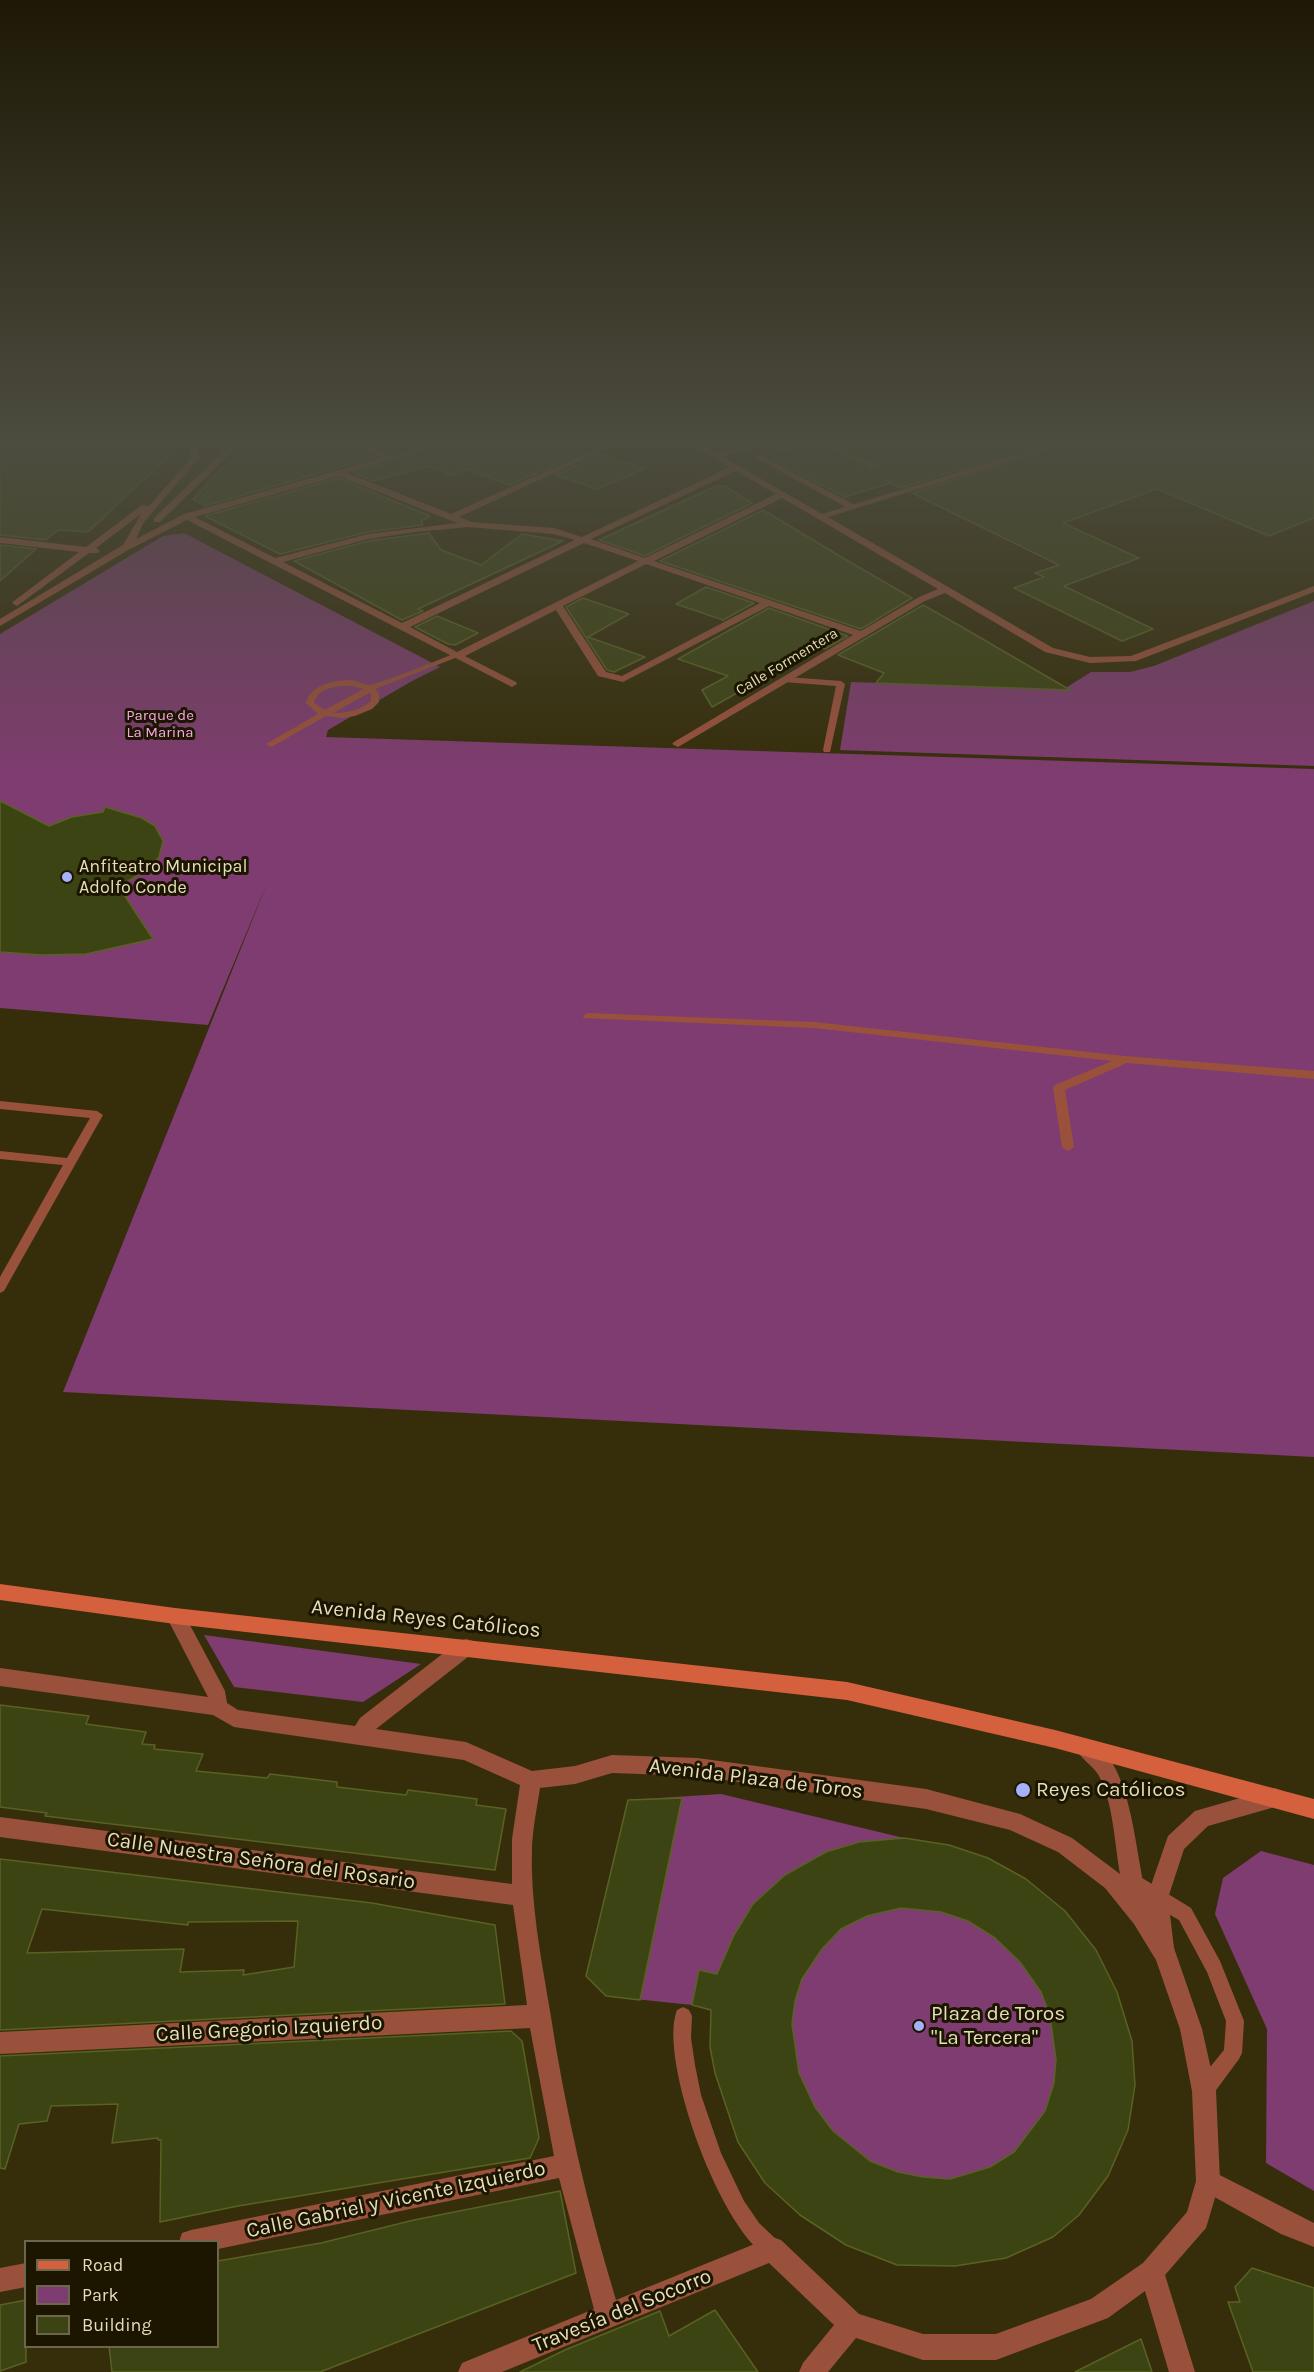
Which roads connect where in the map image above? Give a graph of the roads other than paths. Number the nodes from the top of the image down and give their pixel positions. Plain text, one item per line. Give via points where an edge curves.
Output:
1 (80, 557) edge
2 (111, 557) edge
3 (267, 557) edge
4 (290, 557) edge
5 (549, 557) edge
6 (633, 557) edge
7 (655, 557) edge
8 (888, 557) edge
9 (275, 561) junction
10 (646, 561) junction
11 (1314, 589) edge
12 (945, 590) junction
13 (768, 603) junction
14 (558, 606) junction
15 (0, 620) edge
16 (402, 627) junction
17 (862, 635) junction
18 (459, 655) junction
19 (787, 680) junction
20 (512, 684) dead end
21 (371, 688) junction
22 (324, 713) junction
23 (270, 744) dead end
24 (678, 744) dead end
25 (827, 750) dead end
26 (588, 1016) dead end
27 (1125, 1059) junction
28 (1314, 1075) edge
29 (0, 1106) edge
30 (1068, 1147) dead end
31 (0, 1155) edge
32 (70, 1162) junction
33 (0, 1287) edge
34 (0, 1592) edge
35 (175, 1616) junction
36 (466, 1647) junction
37 (0, 1677) edge
38 (217, 1707) junction
39 (360, 1736) junction
40 (1085, 1747) junction
41 (531, 1780) junction
42 (1275, 1798) junction
43 (1314, 1809) edge
44 (0, 1827) edge
45 (1131, 1879) junction
46 (522, 1896) junction
47 (1156, 1898) junction
48 (1142, 1917) junction
49 (1165, 1954) junction
50 (539, 2016) junction
51 (682, 2016) dead end
52 (0, 2043) edge
53 (1204, 2091) junction
54 (566, 2165) junction
55 (1208, 2181) junction
56 (1314, 2235) edge
57 (196, 2240) edge
58 (772, 2249) junction
59 (1152, 2272) junction
60 (24, 2275) edge
61 (0, 2280) edge
62 (608, 2315) junction
63 (851, 2324) junction
64 (471, 2372) edge
65 (812, 2372) edge
66 (1182, 2372) edge

1 - 15 street
2 - 15 street
3 - 9 street
4 - 9 street
5 - 16 street
6 - 10 street
7 - 10 street
8 - 12 street
9 - 16 street
10 - 13 street
10 - 14 street
11 - 12 street via 1132,659 1090,660 1049,650
12 - 17 street, Calle Formentera via 922,599
13 - 14 street via 623,679 602,674
13 - 17 street
14 - 18 street
16 - 18 street
17 - 19 street, Calle Formentera
18 - 20 street
18 - 21 lane
19 - 24 street, Calle Formentera
19 - 25 lane via 841,684
21 - 22 lane
21 - 22 lane via 375,702 363,711 344,715
21 - 22 lane via 341,684 320,689 310,704
22 - 23 lane
26 - 27 lane via 814,1025
27 - 28 lane
27 - 30 lane via 1059,1088
29 - 32 lane via 97,1115
31 - 32 lane
32 - 33 lane
34 - 35 main road, Avenida Reyes Católicos
35 - 36 main road, Avenida Reyes Católicos
35 - 38 street via 218,1697
36 - 39 street via 367,1724
36 - 40 main road, Avenida Reyes Católicos via 847,1691
37 - 38 street
38 - 39 street via 234,1718
39 - 41 street via 466,1751
40 - 42 main road, Avenida Reyes Católicos
40 - 45 street via 1107,1770 1117,1798
41 - 46 street via 522,1845
41 - 48 street, Avenida Plaza de Toros via 576,1775 612,1764 697,1767 926,1799 1013,1821 1065,1845 1112,1881
42 - 43 main road, Avenida Reyes Católicos
42 - 47 street via 1202,1818 1175,1843
44 - 46 street, Calle Nuestra Señora del Rosario
45 - 47 lane
45 - 48 street
46 - 50 street
47 - 49 street
47 - 53 lane via 1185,1914 1214,1967 1235,2021 1233,2053
48 - 49 street, Avenida Plaza de Toros
49 - 53 street, Avenida Plaza de Toros via 1191,2029
50 - 52 street, Calle Gregorio Izquierdo
50 - 54 street
51 - 58 lane via 694,2103 719,2170 750,2226
53 - 55 street, Avenida Plaza de Toros
54 - 57 street, Calle Gabriel y Vicente Izquierdo
54 - 62 street via 584,2241
55 - 56 street
55 - 59 street, Avenida Plaza de Toros via 1197,2219
58 - 62 street, Travesía del Socorro
58 - 63 street, Avenida Plaza de Toros
59 - 63 street, Avenida Plaza de Toros via 1099,2309 996,2347 923,2347
59 - 66 street
60 - 61 street
62 - 64 street, Travesía del Socorro
63 - 65 street

